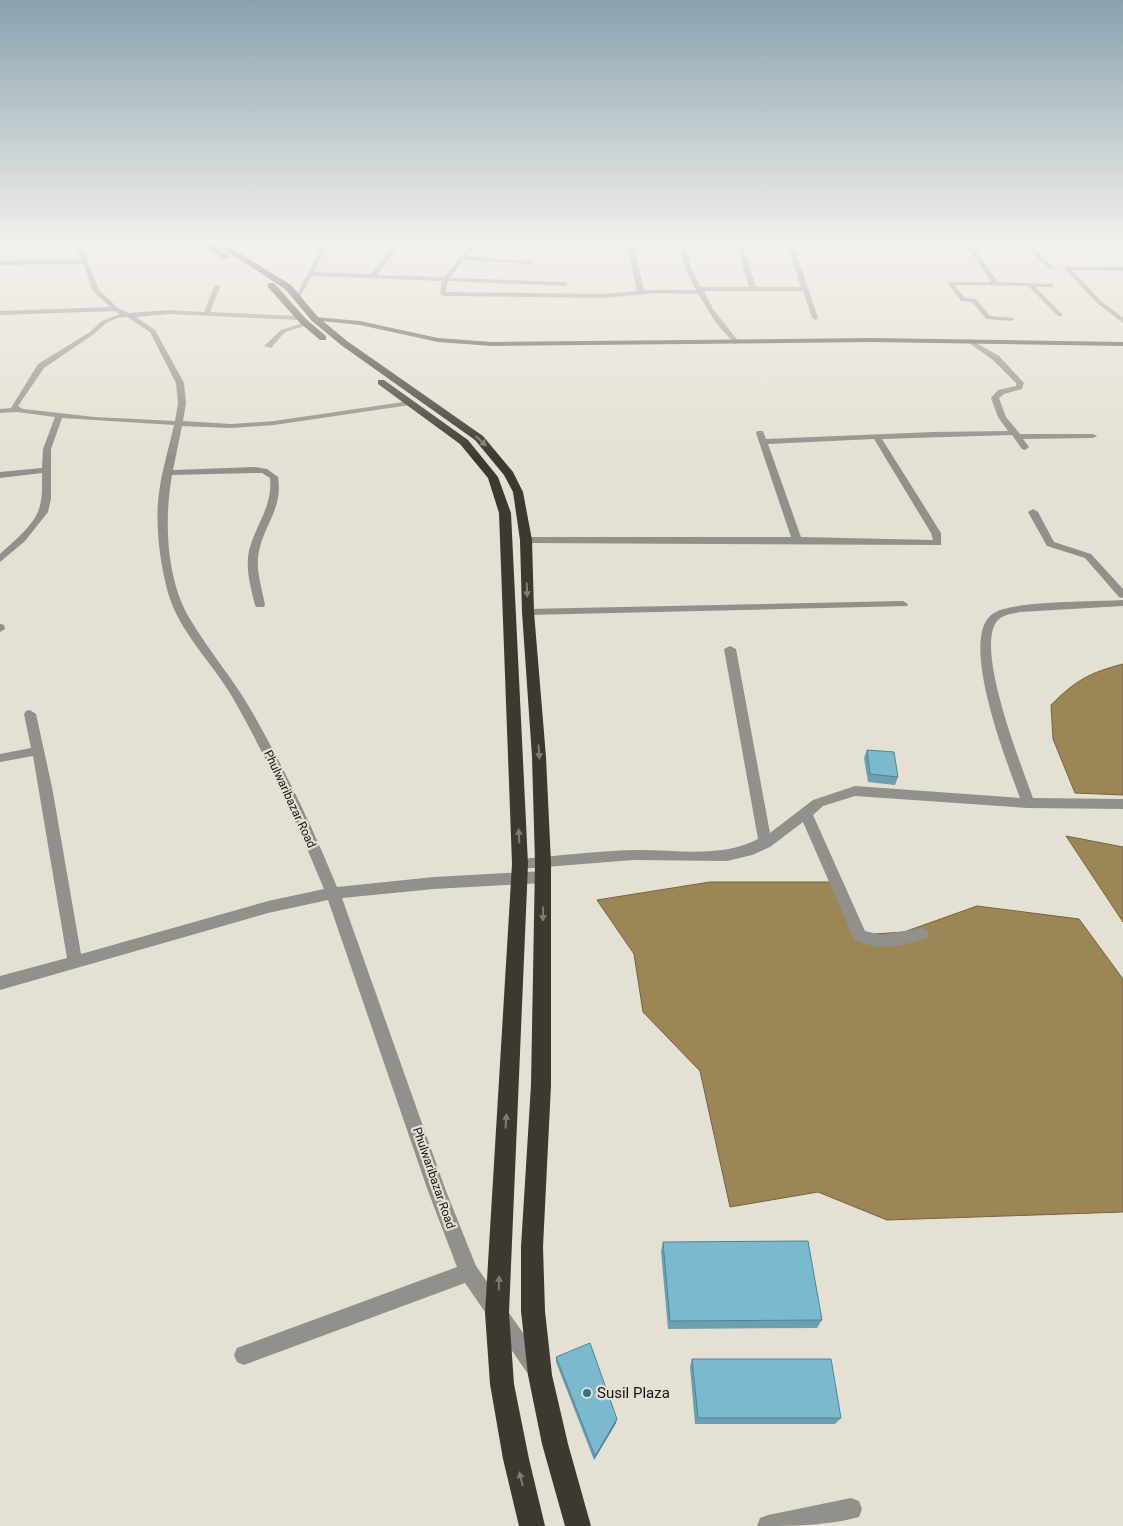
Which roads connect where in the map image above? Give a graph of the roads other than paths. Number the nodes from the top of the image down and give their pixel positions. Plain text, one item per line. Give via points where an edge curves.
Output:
1 (115, 315) edge
2 (126, 315) edge
3 (226, 315) edge
4 (302, 315) edge
5 (305, 315) edge
6 (714, 315) edge
7 (986, 315) edge
8 (1012, 319) dead end
9 (307, 320) junction
10 (735, 342) junction
11 (971, 342) junction
12 (1123, 344) edge
13 (268, 346) dead end
14 (393, 385) junction
15 (410, 403) junction
16 (16, 410) junction
17 (2, 413) edge
18 (59, 416) junction
19 (178, 423) junction
20 (1015, 435) junction
21 (1092, 436) dead end
22 (877, 437) junction
23 (1025, 447) dead end
24 (45, 470) junction
25 (167, 473) junction
26 (0, 475) edge
27 (1033, 512) dead end
28 (526, 540) junction
29 (797, 540) junction
30 (0, 559) edge
31 (1123, 595) edge
32 (1123, 603) edge
33 (903, 604) dead end
34 (260, 605) dead end
35 (528, 612) junction
36 (730, 649) dead end
37 (512, 694) junction
38 (534, 694) junction
39 (30, 714) dead end
40 (38, 750) junction
41 (0, 758) edge
42 (541, 802) junction
43 (517, 803) junction
44 (1028, 803) junction
45 (1123, 804) edge
46 (805, 812) junction
47 (765, 843) junction
48 (543, 870) junction
49 (520, 872) junction
50 (333, 893) junction
51 (922, 934) dead end
52 (74, 962) junction
53 (0, 984) edge
54 (469, 1272) junction
55 (497, 1313) junction
56 (244, 1354) dead end
57 (540, 1375) junction
58 (851, 1509) dead end
59 (532, 1526) edge
60 (578, 1526) edge
61 (768, 1526) edge

1 - 16 street via 48,360 15,404
2 - 19 street, Phulwaribazar Road via 153,331 180,383 182,403
3 - 9 street
4 - 9 highway
5 - 9 highway
6 - 10 street
7 - 8 street
9 - 10 main road via 360,324 438,340 492,344
9 - 13 street via 283,331
9 - 14 highway
10 - 11 main road
11 - 12 main road
11 - 20 street via 991,354 1020,383 1019,387 1001,392 995,398 998,409
14 - 15 highway
14 -> 28 highway via 479,438 497,457 518,492
15 - 19 street via 256,425
15 - 37 highway via 464,442 493,477 500,494 507,541
16 - 17 street
16 - 18 street
18 - 19 street
18 - 24 street via 49,437
19 - 25 street, Phulwaribazar Road
20 - 21 street
20 - 22 street
20 - 23 street
22 - 29 street via 761,438
22 - 29 street via 936,533 938,543
24 - 26 street
24 - 30 street via 43,512 22,539
25 - 34 street via 255,470 274,477 272,509 253,558
25 - 50 street, Phulwaribazar Road via 162,521 172,590 184,618 237,695 278,769
27 - 31 street via 1050,544 1088,556
28 - 29 street
28 -> 35 highway
32 - 44 street via 1020,609 992,619 987,629 984,641 992,694
33 - 35 street
35 - 38 highway
36 - 47 street
37 - 38 highway
37 - 43 highway
38 -> 42 highway
39 - 40 street
40 - 41 street
40 - 52 street
42 - 43 highway
42 - 48 highway
49 -> 43 highway
44 - 45 street
44 - 46 street via 856,792 834,796
46 - 47 street
46 - 51 street via 859,935 874,941
47 - 48 street via 727,856 634,855
48 - 49 street
48 -> 57 highway via 540,1085 532,1247 532,1311
49 - 50 street
55 -> 49 highway
50 - 52 street via 268,907
50 - 54 street, Phulwaribazar Road via 437,1191
52 - 53 street
54 - 55 street, Phulwaribazar Road
54 - 56 street
55 - 57 street, Phulwaribazar Road
59 -> 55 highway via 502,1384
57 - 60 highway
58 - 61 street

